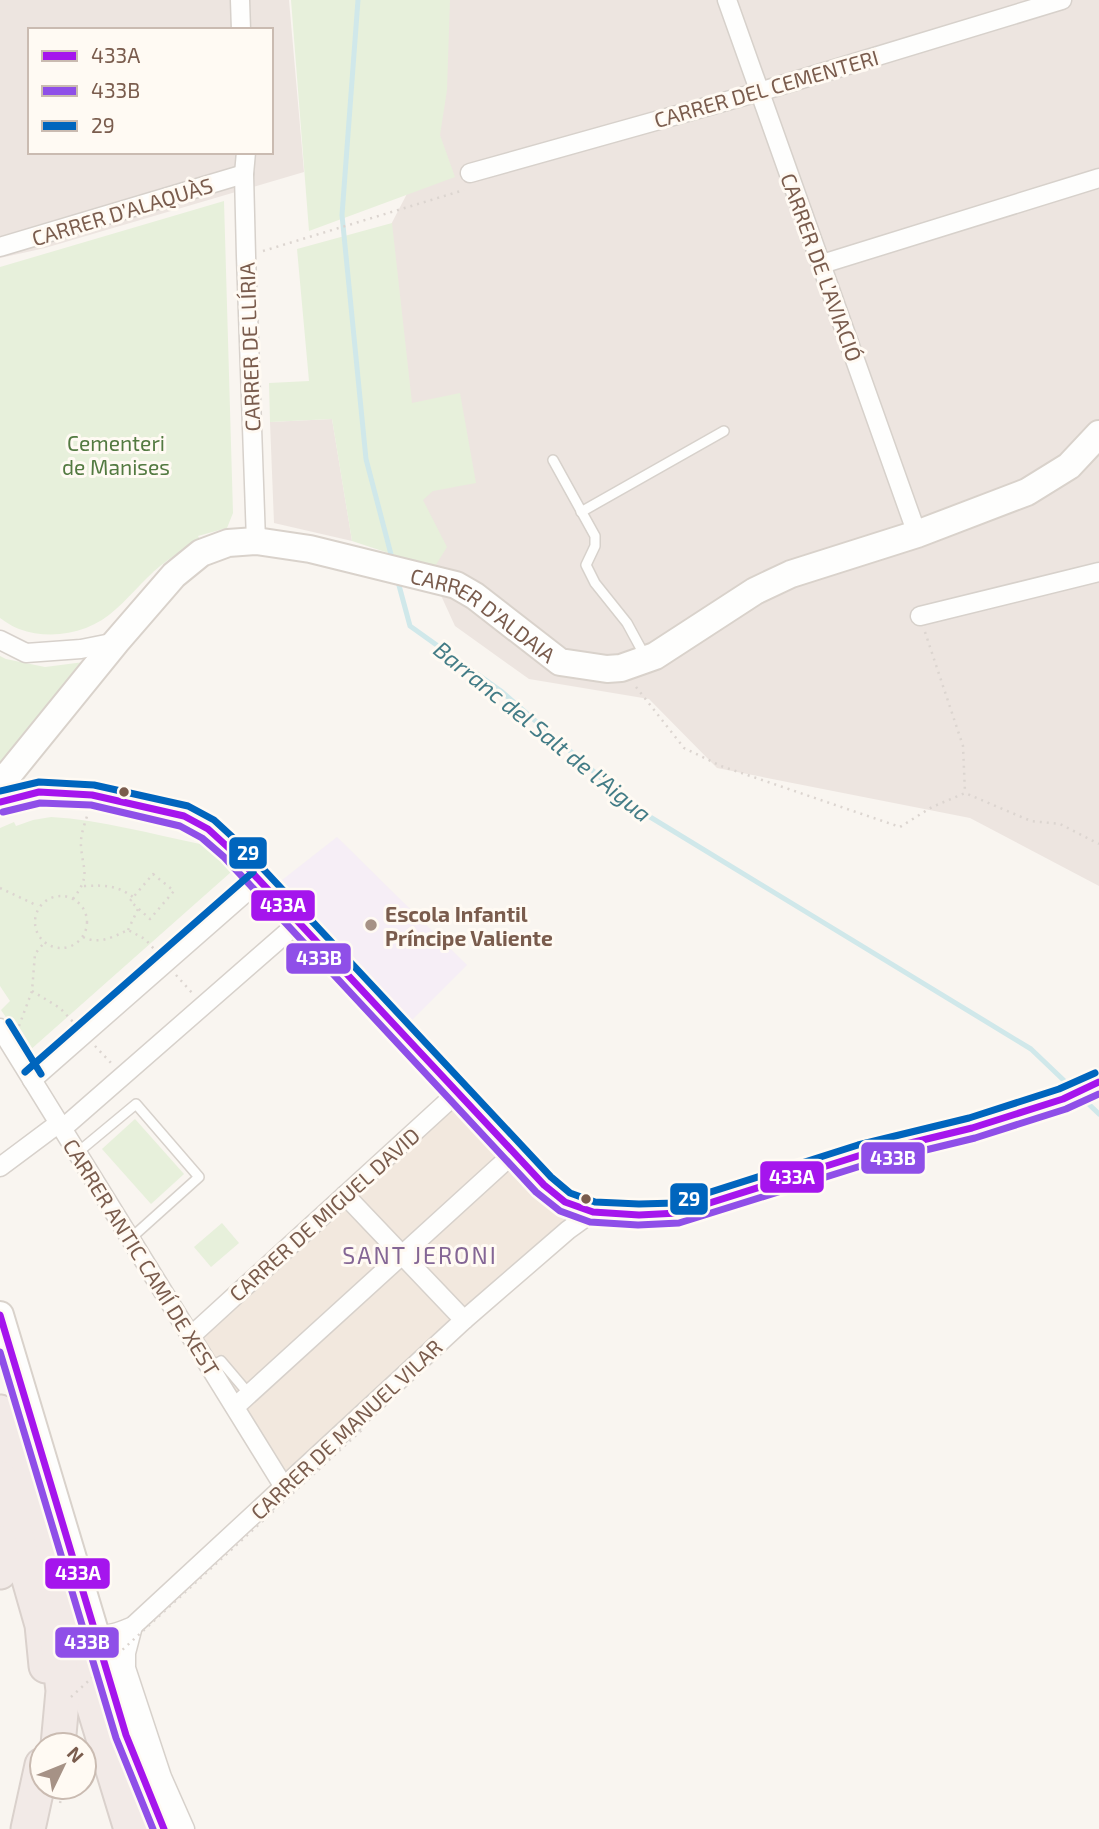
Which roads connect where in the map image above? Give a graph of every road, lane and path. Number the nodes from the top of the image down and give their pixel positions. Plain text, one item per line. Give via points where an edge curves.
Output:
1 (240, 0) edge
2 (727, 0) edge
3 (1062, 0) edge
4 (241, 28) edge
5 (759, 92) junction
6 (246, 154) edge
7 (244, 174) junction
8 (1099, 178) edge
9 (467, 182) joint
10 (0, 247) edge
11 (246, 256) junction
12 (822, 264) junction
13 (724, 431) dead end
14 (1099, 434) edge
15 (553, 460) dead end
16 (581, 512) junction
17 (917, 534) junction
18 (256, 541) junction
19 (1099, 572) edge
20 (920, 616) joint
21 (0, 640) edge
22 (116, 642) junction
23 (647, 659) junction
24 (621, 668) junction
25 (0, 785) edge
26 (965, 793) junction
27 (92, 795) junction
28 (0, 802) edge
29 (1099, 844) edge
30 (260, 880) junction
31 (83, 886) junction
32 (0, 888) edge
33 (133, 897) junction
34 (73, 899) junction
35 (40, 906) junction
36 (138, 909) junction
37 (299, 922) junction
38 (128, 930) dead end
39 (44, 943) junction
40 (3, 1033) edge
41 (32, 1080) junction
42 (1099, 1082) edge
43 (457, 1092) junction
44 (60, 1126) junction
45 (77, 1153) junction
46 (514, 1153) junction
47 (0, 1167) edge
48 (345, 1195) junction
49 (593, 1212) junction
50 (130, 1239) junction
51 (402, 1255) junction
52 (0, 1315) edge
53 (464, 1320) junction
54 (191, 1336) junction
55 (210, 1367) junction
56 (249, 1394) junction
57 (235, 1407) junction
58 (0, 1412) edge
59 (365, 1427) dead end
60 (10, 1446) junction
61 (0, 1479) edge
62 (284, 1486) junction
63 (0, 1543) edge
64 (0, 1573) edge
65 (133, 1626) junction
66 (95, 1633) junction
67 (71, 1697) dead end
68 (47, 1731) edge
69 (59, 1731) edge
70 (35, 1801) edge
71 (45, 1801) edge
72 (30, 1829) edge
73 (131, 1829) edge
74 (164, 1829) edge
75 (185, 1829) edge

1 - 4 street
2 - 5 street, CARRER DE L’AVIACIÓ
3 - 5 street, CARRER DEL CEMENTERI
5 - 9 street, CARRER DEL CEMENTERI
5 - 12 street, CARRER DE L’AVIACIÓ
6 - 7 street, CARRER DE LLÍRIA
7 - 10 street, CARRER D’ALAQUÀS
7 - 11 street, CARRER DE LLÍRIA
8 - 12 street
9 - 11 path
11 - 18 street, CARRER DE LLÍRIA
12 - 17 street, CARRER DE L’AVIACIÓ
13 - 16 lane
14 - 17 street, CARRER D’ALDAIA via 1069,466 1027,492
15 - 16 lane
16 - 23 lane via 595,536 586,565
17 - 23 street, CARRER D’ALDAIA via 791,574 755,591
18 - 22 street, CARRER D’ALDAIA via 228,543 201,553 174,575
18 - 24 street, CARRER D’ALDAIA via 310,549 456,585 560,662
19 - 20 street
20 - 26 path via 963,746
21 - 22 street via 26,653
22 - 25 street, CARRER D’ALDAIA
23 - 24 street, CARRER D’ALDAIA
24 - 26 path via 684,748 721,766 900,827
26 - 29 path via 1031,821 1060,824
27 - 28 street via 39,793
27 - 30 street via 184,816 208,829
27 - 31 path via 80,844
30 - 37 street
30 - 41 street
31 - 33 path via 106,885
31 - 34 path
32 - 35 path
33 - 36 path via 130,901
33 - 36 path via 153,874 174,891 150,919
34 - 35 path via 57,896
34 - 39 path via 85,912 83,937 69,948
35 - 39 path via 34,928
36 - 38 path
37 - 43 street
37 - 44 street
39 - 40 path via 35,954 33,991 18,1027
40 - 41 street, CARRER ANTIC CAMÍ DE XEST
41 - 44 street, CARRER ANTIC CAMÍ DE XEST
42 - 49 street via 1063,1099 972,1128 861,1154 678,1213
43 - 46 street
43 - 48 street, CARRER DE MIGUEL DAVID
44 - 45 street, CARRER ANTIC CAMÍ DE XEST
44 - 47 street
45 - 50 street, CARRER ANTIC CAMÍ DE XEST
45 - 50 lane via 136,1104 199,1177
46 - 49 street via 565,1202
46 - 51 street
48 - 51 street
48 - 54 street, CARRER DE MIGUEL DAVID
49 - 53 street, CARRER DE MANUEL VILAR
50 - 54 street, CARRER ANTIC CAMÍ DE XEST
51 - 53 street
51 - 56 street
52 - 66 street
53 - 62 street, CARRER DE MANUEL VILAR
54 - 55 street, CARRER ANTIC CAMÍ DE XEST
55 - 56 lane via 221,1361
55 - 57 street, CARRER ANTIC CAMÍ DE XEST
56 - 57 street
57 - 62 street, CARRER ANTIC CAMÍ DE XEST
58 - 60 highway
59 - 67 path, bridge
60 - 69 highway via 55,1619 63,1691
60 - 73 highway via 26,1485
61 - 68 highway via 43,1625
62 - 65 street, CARRER DE MANUEL VILAR
63 - 64 highway
65 - 66 street, CARRER DE MANUEL VILAR via 111,1634
65 - 75 street via 126,1668 162,1777
66 - 74 street via 126,1735
70 - 72 highway
71 - 72 highway

